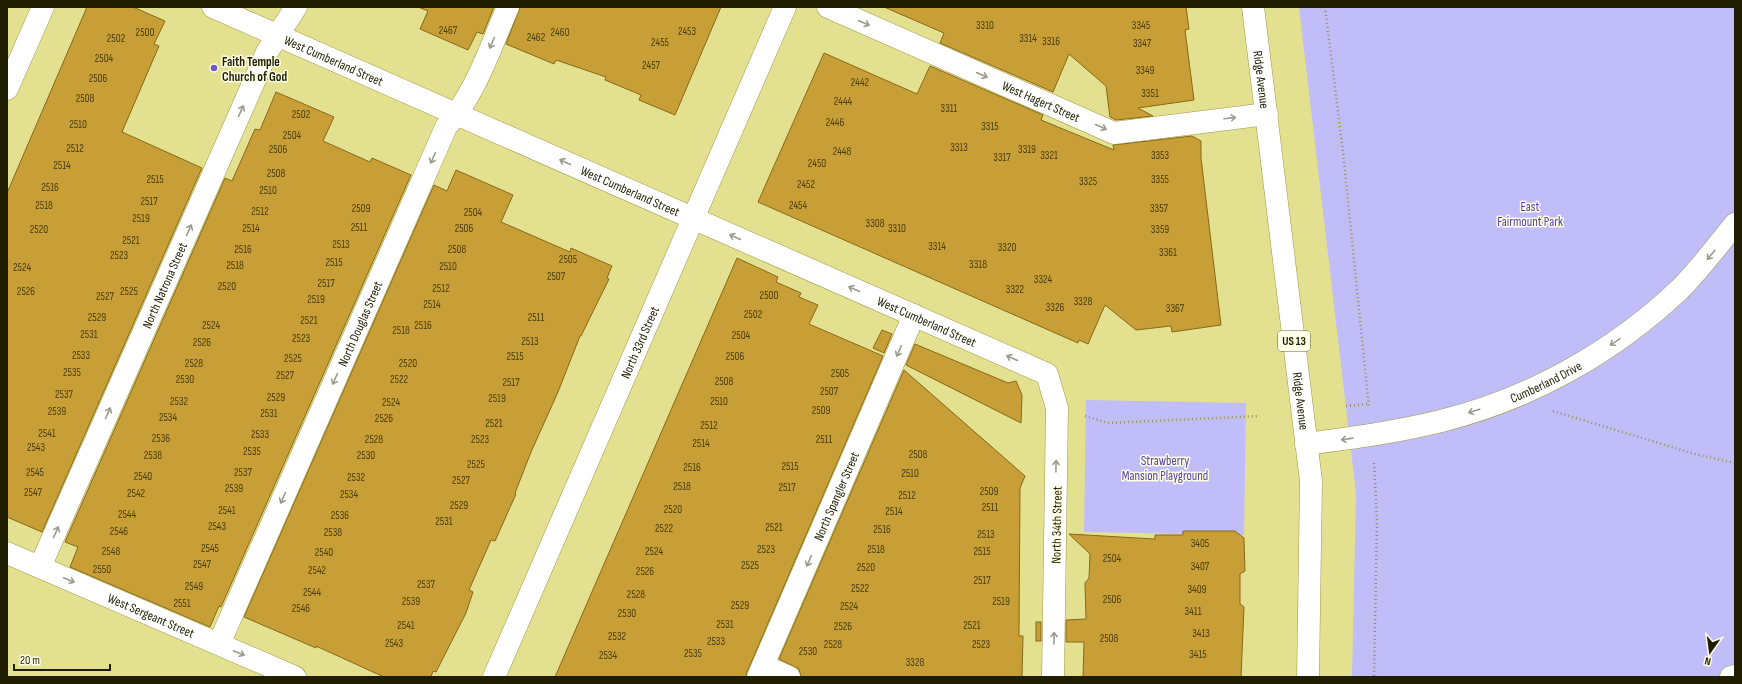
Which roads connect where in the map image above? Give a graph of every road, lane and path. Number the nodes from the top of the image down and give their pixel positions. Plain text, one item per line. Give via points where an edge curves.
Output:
1 (43, 7) edge
2 (214, 7) edge
3 (296, 7) edge
4 (508, 7) edge
5 (785, 7) edge
6 (828, 7) edge
7 (1254, 7) edge
8 (1325, 7) edge
9 (278, 36) junction
10 (7, 90) edge
11 (458, 114) junction
12 (1267, 114) junction
13 (693, 218) junction
14 (1735, 224) edge
15 (914, 315) junction
16 (1047, 374) joint
17 (1510, 398) junction
18 (1368, 404) junction
19 (1346, 406) dead end
20 (1057, 408) junction
21 (1369, 414) dead end
22 (1260, 416) dead end
23 (1306, 444) junction
24 (1374, 458) dead end
25 (1735, 463) edge
26 (7, 553) edge
27 (40, 567) junction
28 (219, 644) junction
29 (761, 671) edge
30 (1735, 676) edge
31 (295, 677) edge
32 (494, 677) edge
33 (789, 677) edge
34 (1054, 677) edge
35 (1308, 677) edge
36 (1374, 677) edge
37 (1731, 677) edge

1 - 10 street
2 - 9 street, West Cumberland Street
3 - 9 street, North Natrona Street
4 -> 11 street, North Douglas Street
5 - 13 street, North 33rd Street
6 -> 12 street, West Hagert Street via 1114,133
7 - 12 street, Ridge Avenue / US 13
8 - 18 path via 1343,152
9 - 11 street, West Cumberland Street
27 -> 9 street, North Natrona Street via 267,52
13 -> 11 street, West Cumberland Street
11 -> 28 street, North Douglas Street via 446,127
12 - 23 street, Ridge Avenue / US 13
15 -> 13 street, West Cumberland Street
13 - 32 street, North 33rd Street
14 -> 17 street, Cumberland Drive via 1680,288 1619,340 1585,362
16 -> 15 street, West Cumberland Street
15 -> 29 street, North Spangler Street
16 - 20 street, North 34th Street
17 -> 23 street, Cumberland Drive via 1435,423
17 - 25 path via 1695,454
18 - 19 path
18 - 21 path
20 - 22 path via 1108,423
34 -> 20 street, North 34th Street
23 - 35 street, Ridge Avenue / US 13 via 1311,498
24 - 36 path via 1377,519
26 - 27 street, West Sergeant Street
27 -> 28 street, West Sergeant Street
28 -> 31 street, West Sergeant Street
29 - 33 street
30 - 37 street

